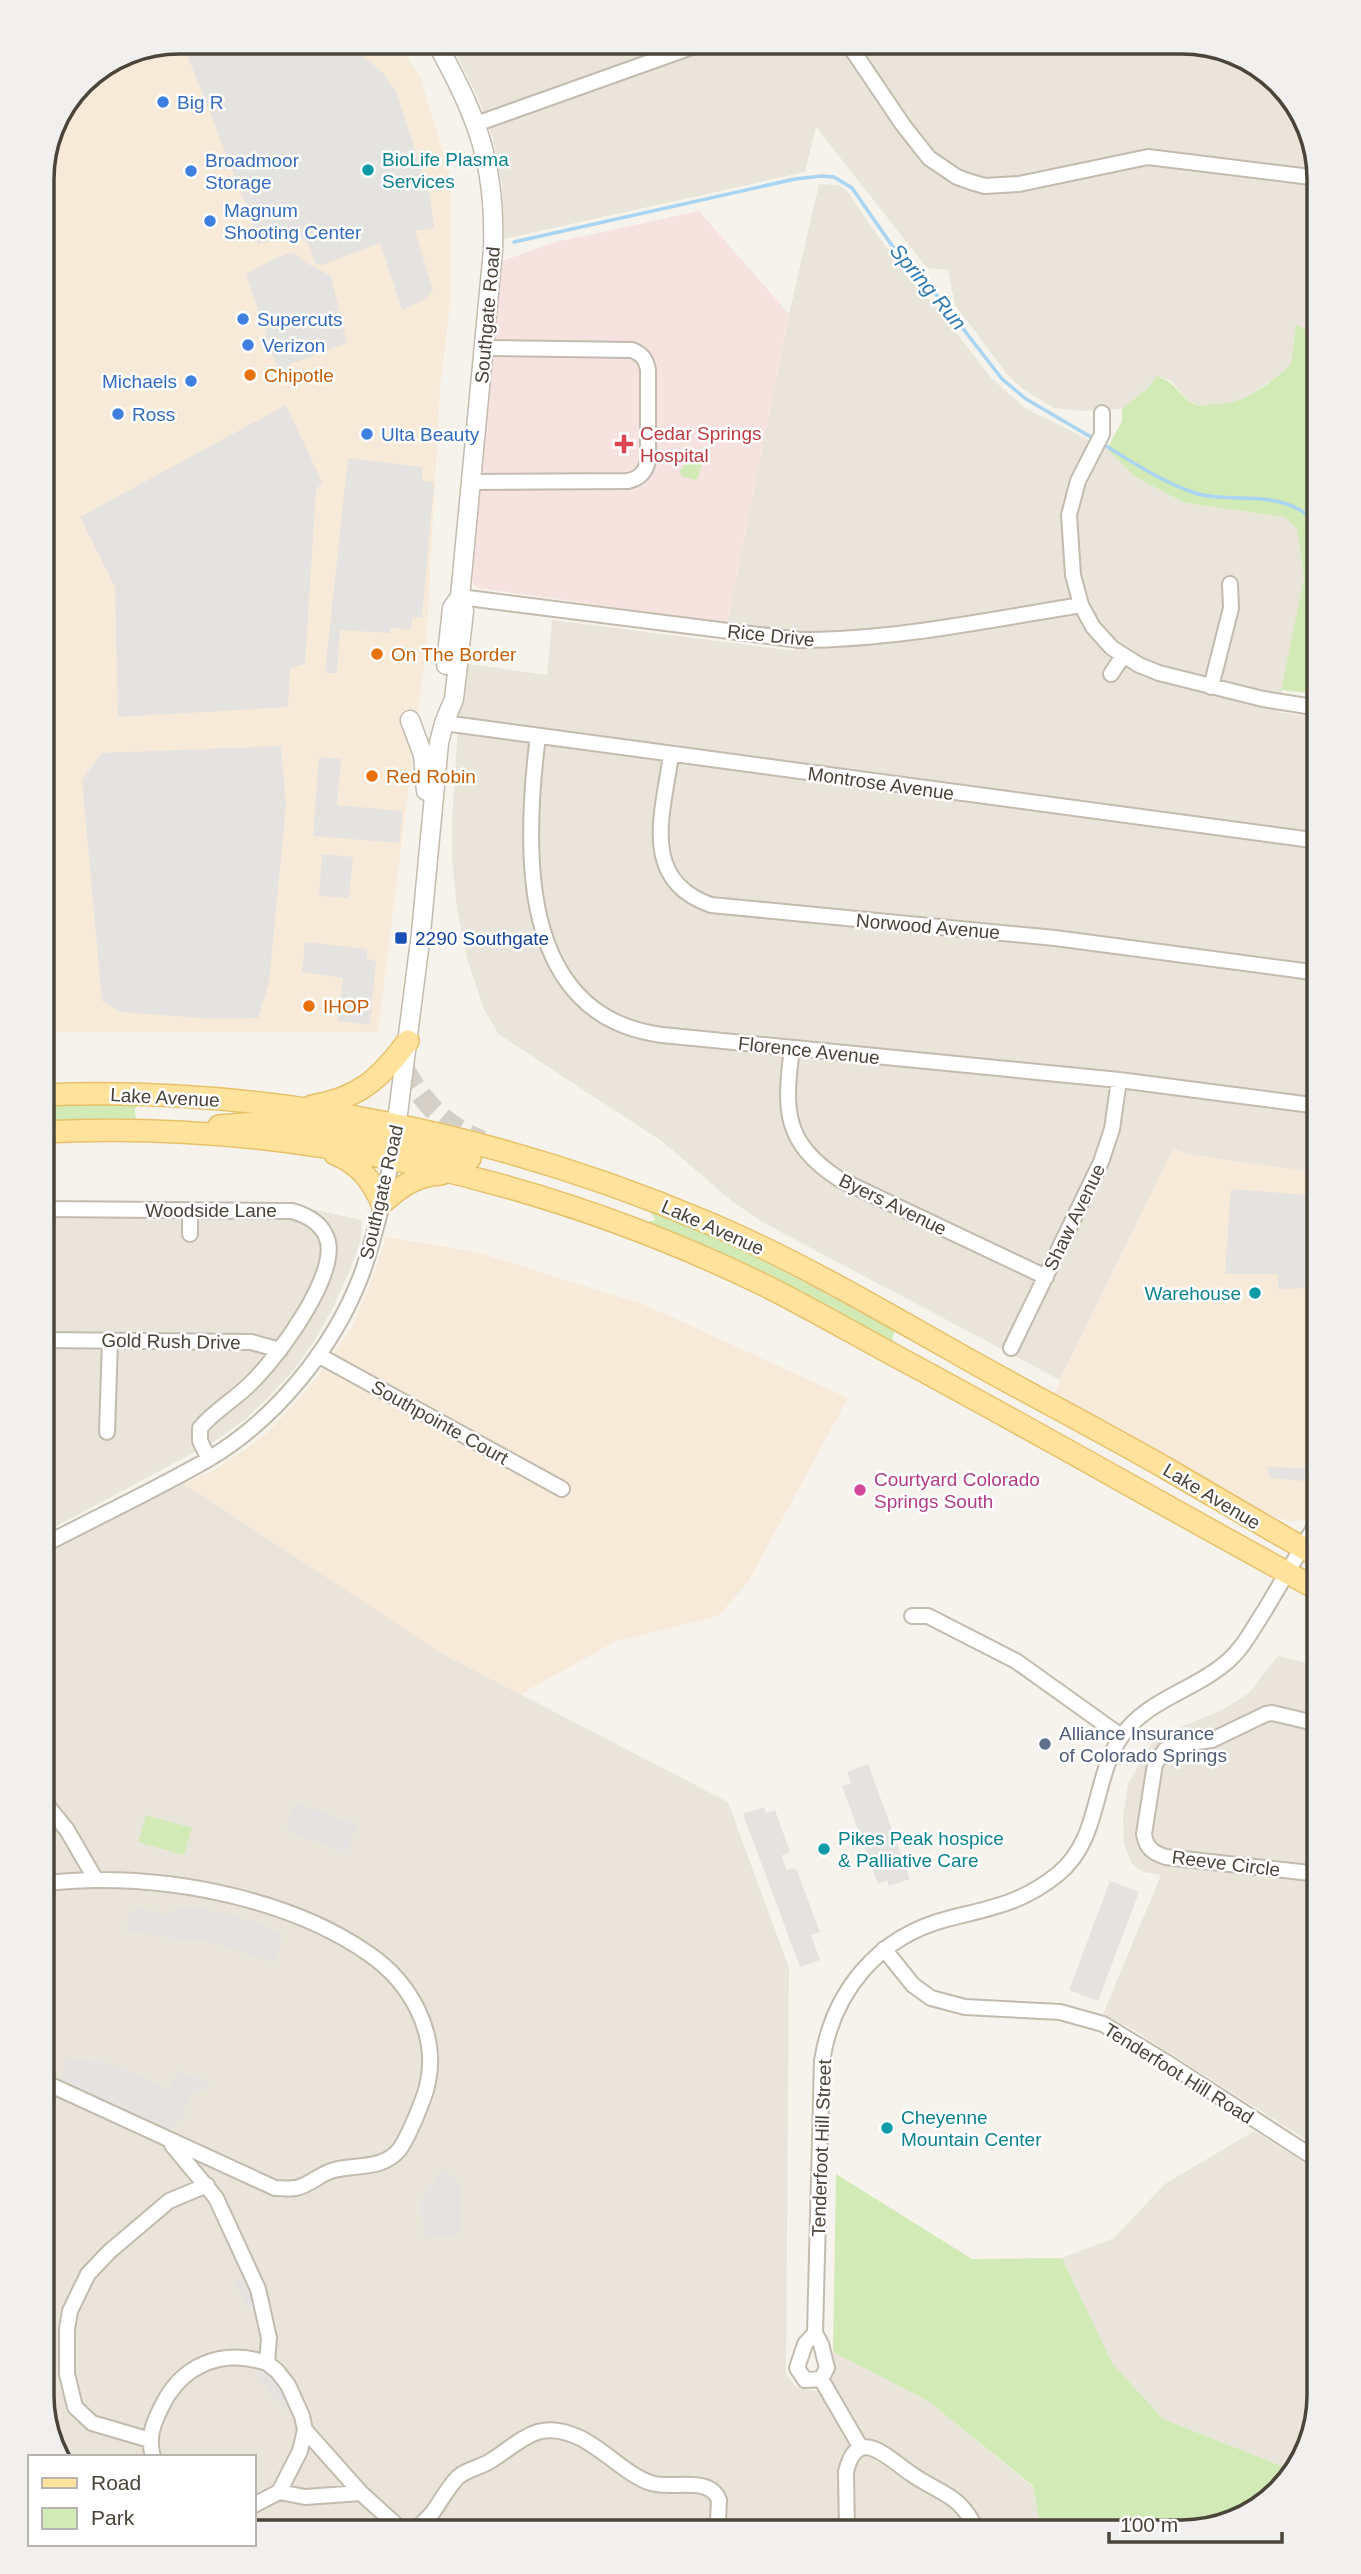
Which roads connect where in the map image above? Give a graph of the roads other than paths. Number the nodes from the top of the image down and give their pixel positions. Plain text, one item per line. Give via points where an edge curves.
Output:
1 (442, 55) edge
2 (670, 55) edge
3 (856, 55) edge
4 (477, 124) junction
5 (1307, 176) edge
6 (485, 348) junction
7 (1102, 413) dead end
8 (471, 482) junction
9 (1230, 584) dead end
10 (460, 597) junction
11 (1081, 604) junction
12 (1124, 656) junction
13 (1111, 674) dead end
14 (1211, 687) junction
15 (1307, 706) edge
16 (410, 720) dead end
17 (444, 723) junction
18 (538, 736) junction
19 (671, 755) junction
20 (429, 834) junction
21 (1307, 839) edge
22 (1307, 971) edge
23 (408, 1041) junction
24 (792, 1048) junction
25 (1118, 1080) junction
26 (55, 1095) edge
27 (1307, 1104) edge
28 (299, 1108) junction
29 (55, 1132) edge
30 (172, 1133) junction
31 (394, 1142) junction
32 (314, 1147) junction
33 (454, 1173) junction
34 (382, 1203) junction
35 (55, 1209) edge
36 (190, 1210) junction
37 (190, 1234) dead end
38 (1046, 1277) junction
39 (54, 1340) edge
40 (110, 1340) junction
41 (1011, 1348) dead end
42 (280, 1350) junction
43 (318, 1355) junction
44 (107, 1432) dead end
45 (209, 1459) junction
46 (562, 1489) dead end
47 (54, 1540) edge
48 (1307, 1550) edge
49 (1307, 1555) edge
50 (1288, 1573) junction
51 (1307, 1583) edge
52 (912, 1616) dead end
53 (1307, 1721) edge
54 (1121, 1736) junction
55 (54, 1814) edge
56 (1307, 1873) edge
57 (96, 1880) junction
58 (54, 1882) edge
59 (884, 1949) junction
60 (54, 2087) edge
61 (169, 2141) junction
62 (1307, 2153) edge
63 (207, 2185) junction
64 (815, 2333) junction
65 (267, 2363) junction
66 (821, 2379) junction
67 (305, 2430) junction
68 (150, 2440) junction
69 (861, 2448) junction
70 (153, 2455) edge
71 (279, 2492) junction
72 (361, 2493) junction
73 (256, 2504) edge
74 (390, 2519) edge
75 (426, 2519) edge
76 (718, 2520) edge
77 (847, 2520) edge
78 (970, 2520) edge

1 - 4 street, Southgate Road
2 - 4 street
3 - 5 street via 929,158 957,177 985,186 1019,184 1148,157
4 - 6 street, Southgate Road via 493,198
6 - 8 street, Southgate Road
6 - 8 street via 638,352 648,370 648,460 642,475 628,481
7 - 11 street via 1102,434 1078,481 1069,515 1070,554
8 - 10 street, Southgate Road
9 - 14 street via 1231,608
10 - 11 street, Rice Drive via 800,640 945,628
10 - 17 street, Southgate Road via 452,608 442,697
11 - 12 street via 1102,638
12 - 13 street
12 - 14 street via 1159,673
14 - 15 street
16 - 20 street via 423,755
17 - 18 street, Montrose Avenue
17 - 20 street, Southgate Road
18 - 19 street, Montrose Avenue
18 - 24 street, Florence Avenue via 530,823 535,890 547,945 569,986 606,1016 648,1033
19 - 21 street, Montrose Avenue
19 - 22 street, Norwood Avenue via 661,834 663,862 685,893 711,905 1055,938
20 - 23 street, Southgate Road
23 - 28 main road via 383,1073 364,1088 331,1102
23 - 31 street, Southgate Road
24 - 25 street, Florence Avenue
24 - 38 street, Byers Avenue via 789,1114 815,1163 839,1180
25 - 27 street, Florence Avenue
25 - 38 street, Shaw Avenue via 1107,1147
26 - 28 main road, Lake Avenue via 140,1093
28 - 31 main road, Lake Avenue
29 - 30 main road, Lake Avenue
30 - 31 main road via 271,1122
30 - 32 main road, Lake Avenue
31 - 32 main road, Lake Avenue
31 - 33 main road, Lake Avenue
31 - 34 street, Southgate Road
31 - 48 main road, Lake Avenue via 556,1168 713,1224 1170,1471
32 - 34 main road via 362,1171
33 - 34 main road via 412,1180
33 - 50 main road, Lake Avenue via 636,1231 766,1286
34 - 43 street, Southgate Road via 361,1276
35 - 36 street, Woodside Lane
36 - 37 street
36 - 42 street, Woodside Lane via 292,1211 313,1220 326,1235 326,1269
38 - 41 street, Shaw Avenue
39 - 40 street, Gold Rush Drive
40 - 42 street, Gold Rush Drive via 251,1342
40 - 44 street
42 - 45 street, Gold Rush Drive via 200,1428 200,1441
43 - 45 street, Southgate Road via 273,1408
43 - 46 street, Southpointe Court
45 - 47 street, Southgate Road
49 - 50 street, Tenderfoot Hill Street
50 - 51 main road, Lake Avenue
50 - 54 street, Tenderfoot Hill Street via 1240,1649 1214,1672 1142,1713
52 - 54 street via 928,1616 1016,1661
53 - 56 street, Reeve Circle via 1266,1714 1212,1740 1173,1745 1155,1764 1144,1834 1152,1851 1166,1857
54 - 59 street, Tenderfoot Hill Street via 1089,1830 1069,1864 1000,1907 929,1925
55 - 57 street
57 - 58 street
57 - 61 street via 173,1885 243,1898 334,1933 370,1954 397,1978 428,2037 428,2084 421,2105 398,2151 378,2165 332,2170 295,2188 275,2188
59 - 62 street, Tenderfoot Hill Road via 913,1986 939,2001 965,2007 1060,2012 1103,2024
59 - 64 street, Tenderfoot Hill Street via 848,1988 825,2044
60 - 61 street
61 - 63 street
63 - 65 street via 258,2289 269,2338
63 - 68 street via 169,2201 110,2251 88,2274 70,2311 67,2374 75,2407 92,2423
64 - 66 street, Tenderfoot Hill Street via 826,2360
64 - 66 street, Tenderfoot Hill Street via 805,2344 797,2368 804,2380
65 - 67 street via 288,2385
65 - 68 street via 220,2358 190,2370 168,2392
66 - 69 street, Tenderfoot Hill Street
67 - 71 street via 300,2451
67 - 72 street
68 - 70 street
69 - 77 street via 846,2472
69 - 78 street via 877,2449 948,2494
71 - 72 street via 305,2497
71 - 73 street
72 - 74 street
75 - 76 street via 460,2476 545,2428 578,2436 648,2482 710,2489 719,2500

